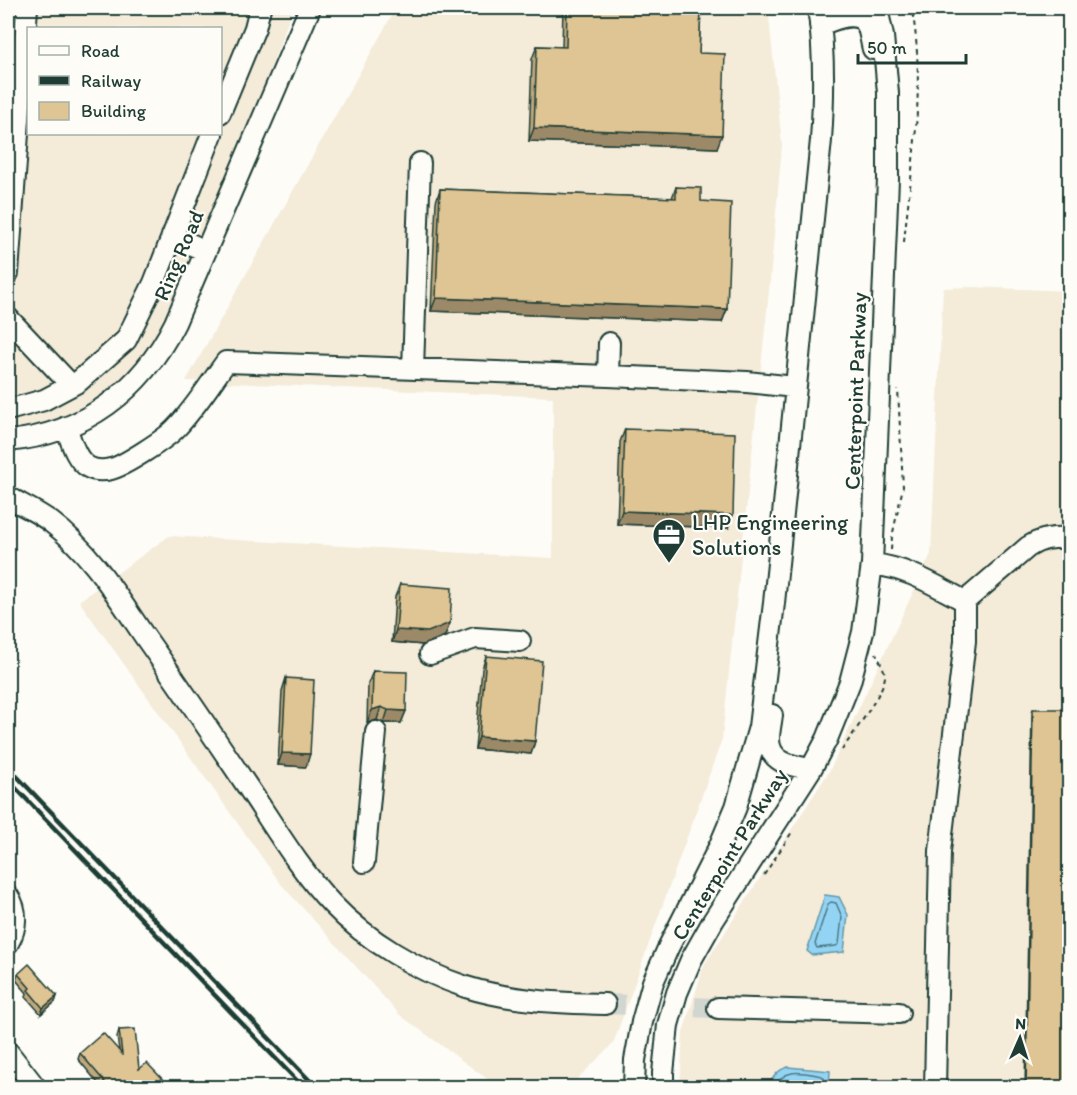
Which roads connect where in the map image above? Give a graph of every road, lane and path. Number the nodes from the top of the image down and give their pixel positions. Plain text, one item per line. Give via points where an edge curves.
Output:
1 (27, 8) edge
2 (261, 8) edge
3 (310, 8) edge
4 (877, 8) edge
5 (910, 8) edge
6 (819, 16) edge
7 (222, 108) edge
8 (212, 135) edge
9 (420, 163) dead end
10 (888, 179) junction
11 (172, 236) junction
12 (903, 247) dead end
13 (206, 251) junction
14 (8, 273) edge
15 (8, 318) edge
16 (609, 343) dead end
17 (412, 369) junction
18 (608, 376) junction
19 (71, 385) junction
20 (795, 387) junction
21 (898, 390) dead end
22 (8, 410) edge
23 (66, 427) junction
24 (8, 441) edge
25 (8, 497) edge
26 (781, 530) junction
27 (892, 537) dead end
28 (1070, 537) edge
29 (872, 564) junction
30 (965, 601) junction
31 (520, 640) dead end
32 (430, 654) dead end
33 (376, 732) dead end
34 (811, 769) junction
35 (364, 862) dead end
36 (8, 896) edge
37 (8, 943) edge
38 (605, 1004) tunnel mouth
39 (718, 1008) tunnel mouth
40 (899, 1013) dead end
41 (8, 1052) edge
42 (36, 1088) edge
43 (634, 1088) edge
44 (663, 1088) edge
45 (935, 1088) edge

1 - 14 street
2 - 7 street
3 - 13 street, Ring Road
4 - 10 street, Centerpoint Parkway via 888,93
5 - 12 path via 915,22 917,116
6 - 10 street via 853,16 867,25 876,72 876,135
6 - 20 street, Centerpoint Parkway via 824,98
8 - 11 street
9 - 17 street
10 - 29 street, Centerpoint Parkway
11 - 13 street
11 - 19 street via 126,340
13 - 23 street, Ring Road via 175,323 153,361 115,400
15 - 19 street
16 - 18 street
17 - 18 street
17 - 23 street via 226,362 171,433 112,469 97,470 83,463
18 - 20 street
19 - 22 street via 44,400
20 - 26 street, Centerpoint Parkway
21 - 27 path via 903,487
23 - 24 street, Ring Road
25 - 38 street via 50,521 87,555 300,865 353,924 405,960 465,987 519,999
26 - 34 street via 786,581 769,740 772,753 781,761
26 - 43 street, Centerpoint Parkway via 759,727 736,807 654,982 642,1022
28 - 30 street via 1035,542
29 - 30 street via 910,572
29 - 34 street, Centerpoint Parkway via 863,632 850,682
30 - 45 street via 965,641 940,851
31 - 32 street via 476,638
33 - 35 street
34 - 44 street, Centerpoint Parkway via 691,960 668,1025
36 - 37 street via 15,921
39 - 40 street
41 - 42 street

